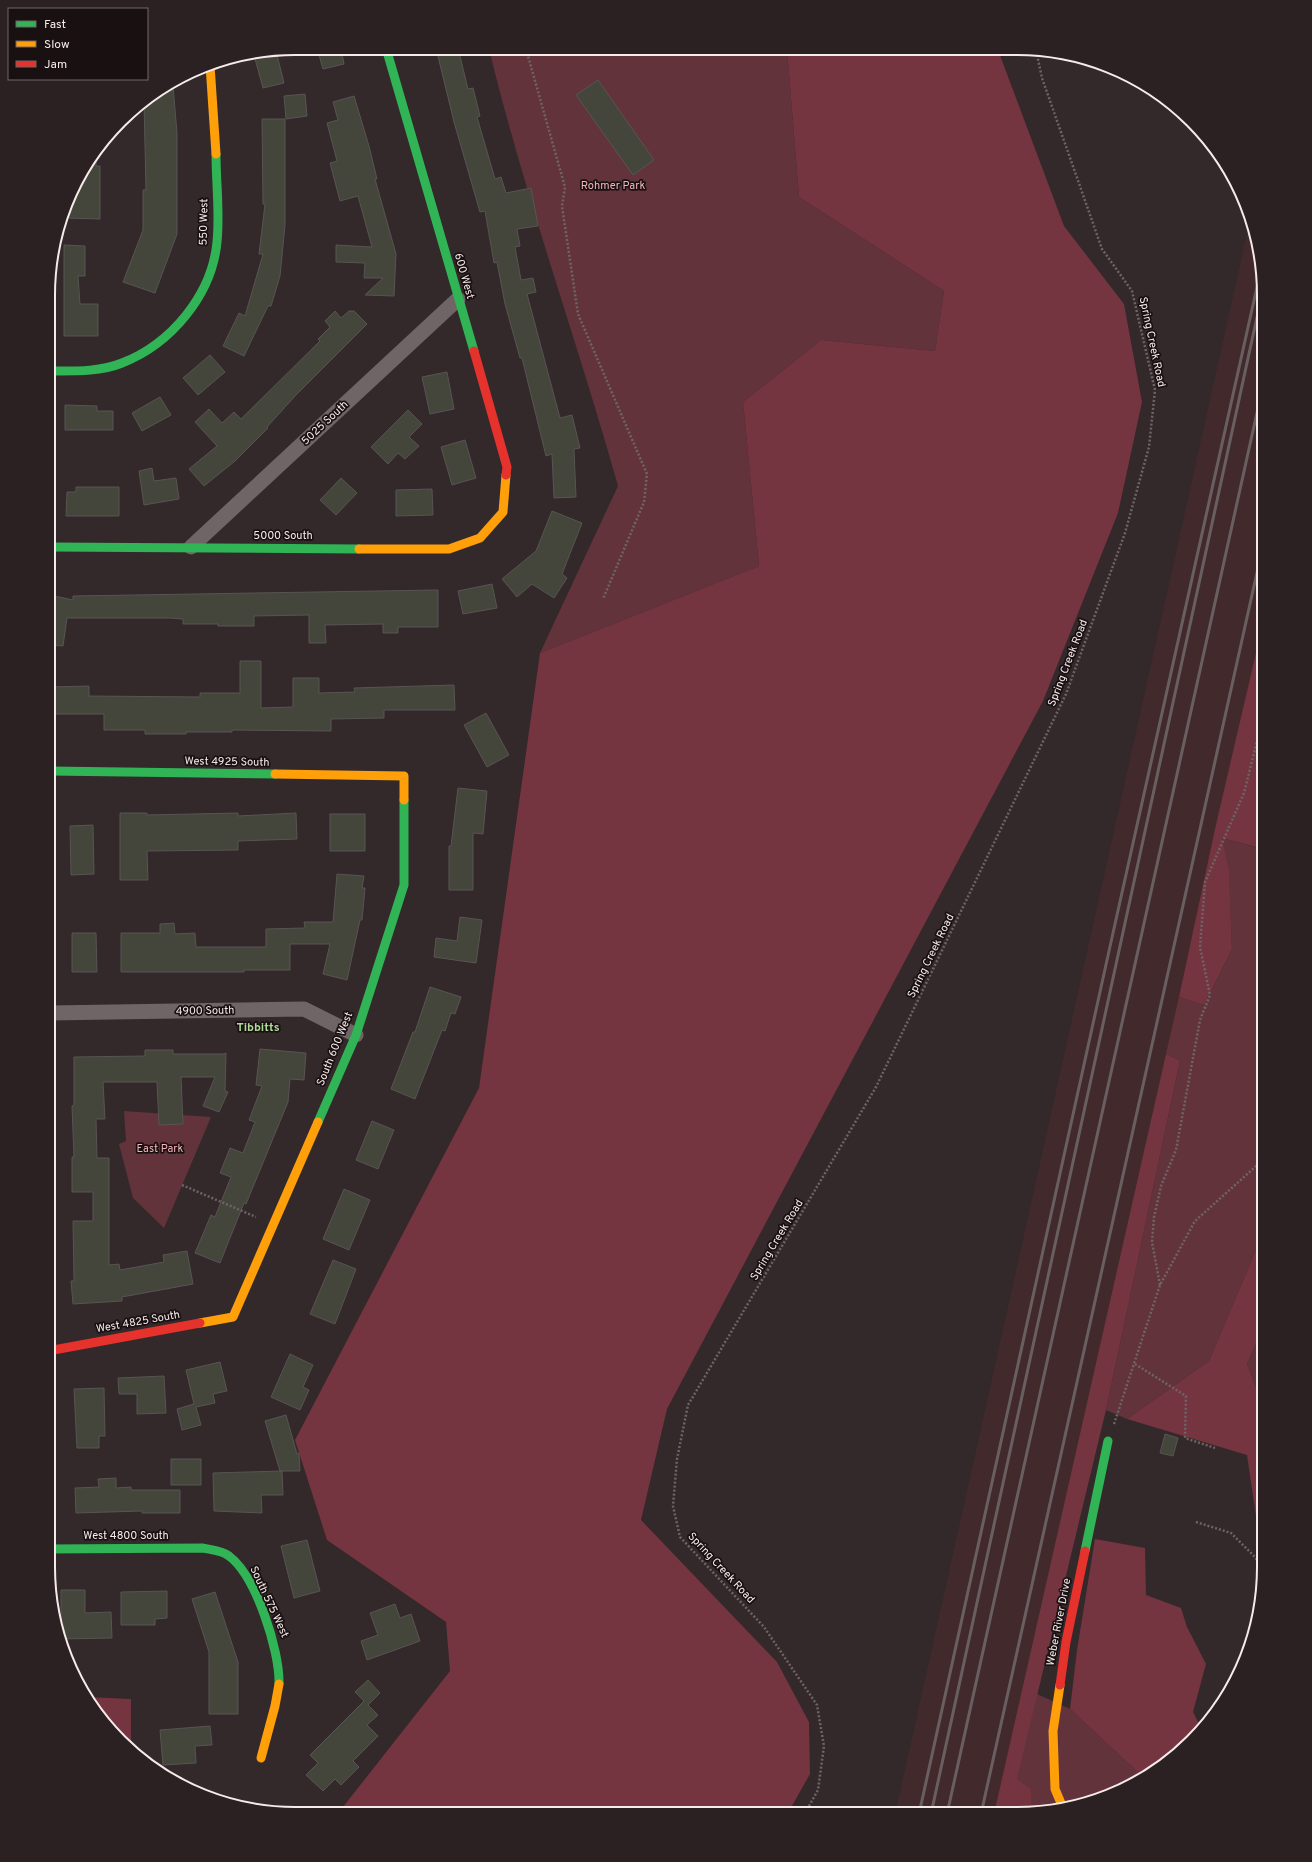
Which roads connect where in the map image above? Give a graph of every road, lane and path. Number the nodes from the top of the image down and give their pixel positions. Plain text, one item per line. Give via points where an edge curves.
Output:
1 (388, 55) edge
2 (528, 55) edge
3 (1037, 56) edge
4 (211, 70) edge
5 (458, 299) junction
6 (55, 371) edge
7 (503, 512) joint
8 (192, 547) junction
9 (55, 548) edge
10 (603, 599) dead end
11 (1257, 741) edge
12 (55, 771) edge
13 (404, 776) joint
14 (55, 1012) edge
15 (356, 1035) junction
16 (1257, 1165) edge
17 (182, 1185) dead end
18 (257, 1218) dead end
19 (1160, 1285) junction
20 (233, 1317) joint
21 (55, 1350) edge
22 (1135, 1364) junction
23 (1108, 1441) joint
24 (1215, 1448) dead end
25 (1196, 1522) dead end
26 (203, 1548) joint
27 (55, 1549) edge
28 (1257, 1560) edge
29 (261, 1758) dead end
30 (1061, 1802) edge
31 (808, 1807) edge

1 - 5 street, 600 West
2 - 10 path via 565,188 562,206 578,314 647,474 644,502
3 - 31 path, Spring Creek Road via 1042,78 1102,249 1132,291 1155,390 1149,447 1125,533 1066,694 876,1088 688,1405 676,1459 672,1506 680,1537 764,1627 816,1705 824,1746 818,1790
4 - 6 street, 550 West via 215,99 217,243 212,267 202,290 192,308 178,324 146,351 114,364 80,371
5 - 7 street, 600 West via 507,467
5 - 8 street, 5025 South
7 - 8 street, 5000 South via 480,538 449,549
8 - 9 street, 5000 South
11 - 19 path via 1244,793 1205,882 1200,946 1210,995 1200,1020 1176,1150 1161,1186 1154,1217 1152,1242
12 - 13 street, West 4925 South
13 - 15 street, South 600 West via 404,885
14 - 15 street, 4900 South via 304,1009
15 - 20 street, South 600 West
16 - 19 path via 1196,1221
17 - 18 path
19 - 22 path
20 - 21 street, West 4825 South
22 - 23 path
22 - 24 path via 1186,1396 1185,1438
23 - 30 street, Weber River Drive via 1066,1642 1053,1731 1055,1789
25 - 28 path via 1231,1533
26 - 27 street, West 4800 South
26 - 29 street, South 575 West via 228,1554 245,1572 276,1644 279,1675 275,1704

